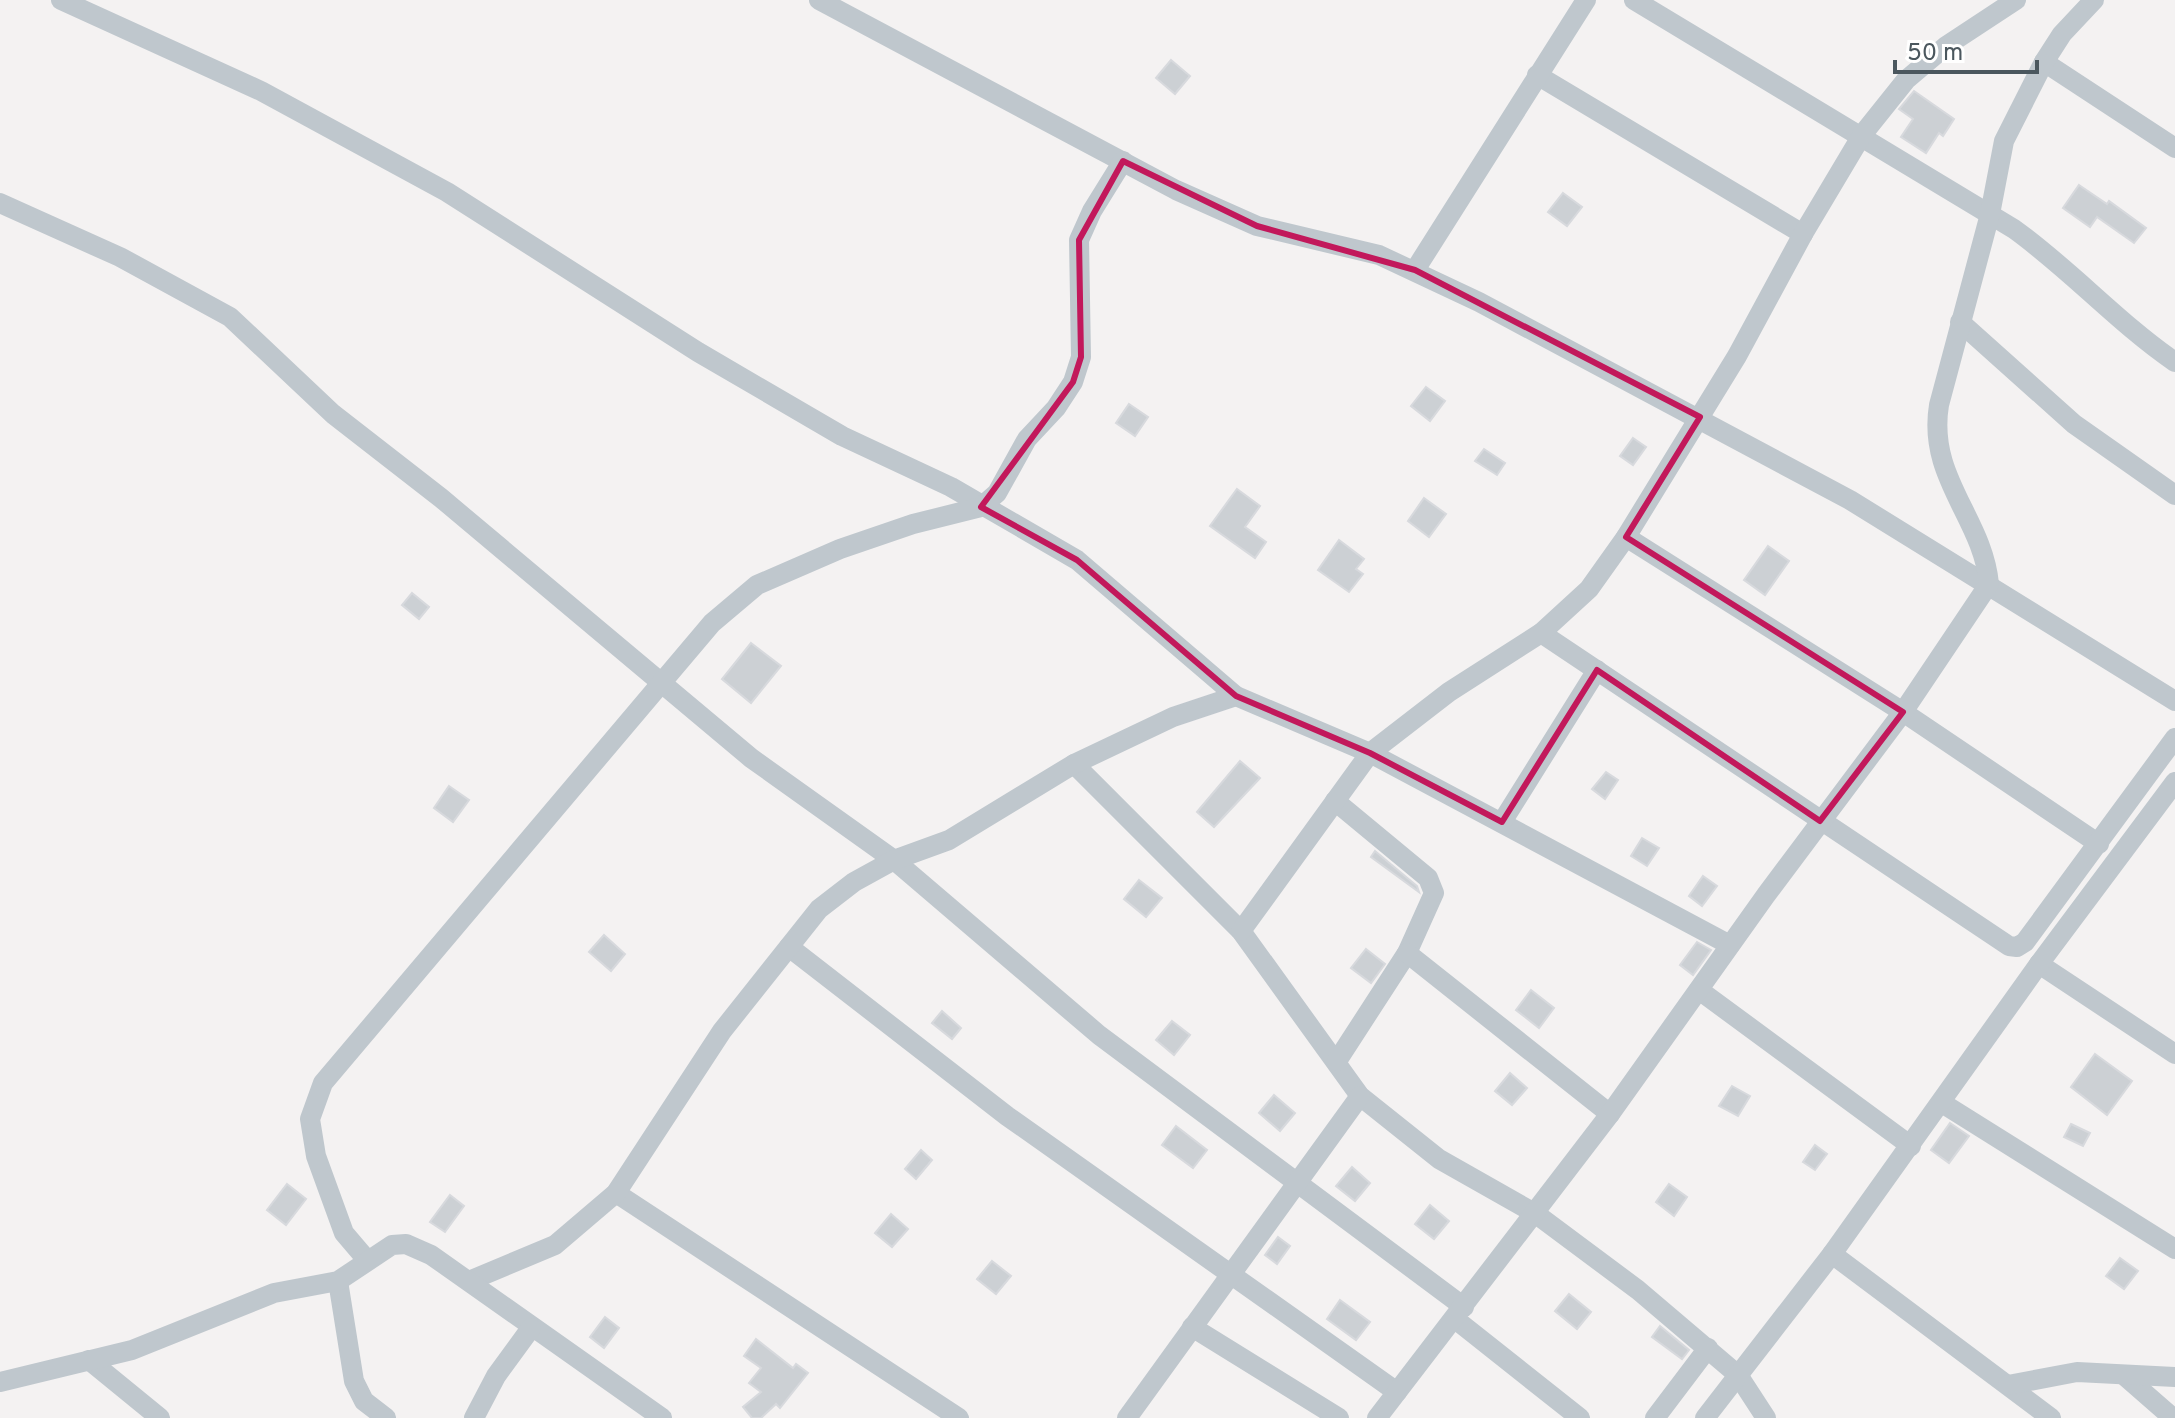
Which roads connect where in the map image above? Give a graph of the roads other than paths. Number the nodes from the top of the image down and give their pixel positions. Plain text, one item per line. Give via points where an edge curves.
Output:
1 (61, 0) edge
2 (819, 0) edge
3 (1586, 0) edge
4 (1634, 0) edge
5 (2016, 0) edge
6 (2094, 0) edge
7 (2044, 62) junction
8 (1537, 75) junction
9 (1862, 135) junction
10 (2175, 148) edge
11 (1123, 161) junction
12 (0, 203) edge
13 (1990, 214) junction
14 (1803, 234) junction
15 (1415, 270) junction
16 (1960, 322) junction
17 (2175, 362) edge
18 (1700, 417) junction
19 (2175, 495) edge
20 (981, 507) junction
21 (1626, 537) junction
22 (1989, 584) junction
23 (1541, 633) junction
24 (1597, 670) junction
25 (664, 682) junction
26 (1236, 696) junction
27 (2175, 701) edge
28 (1903, 712) junction
29 (2175, 738) edge
30 (1370, 753) junction
31 (1074, 764) junction
32 (2175, 782) edge
33 (1335, 801) junction
34 (1820, 821) junction
35 (1502, 822) junction
36 (2099, 844) junction
37 (894, 860) junction
38 (1241, 931) junction
39 (1730, 945) junction
40 (789, 947) junction
41 (1407, 953) junction
42 (2039, 964) junction
43 (1699, 990) junction
44 (2175, 1054) edge
45 (1337, 1061) junction
46 (1360, 1096) junction
47 (1942, 1103) junction
48 (1610, 1114) junction
49 (1911, 1146) junction
50 (1297, 1183) junction
51 (616, 1193) junction
52 (1536, 1214) junction
53 (2175, 1249) edge
54 (1832, 1254) junction
55 (367, 1260) junction
56 (1232, 1273) junction
57 (338, 1281) junction
58 (469, 1281) junction
59 (1460, 1313) junction
60 (1192, 1327) junction
61 (531, 1328) junction
62 (1708, 1348) junction
63 (89, 1360) junction
64 (1738, 1375) junction
65 (2126, 1377) junction
66 (2175, 1377) edge
67 (0, 1382) edge
68 (2008, 1385) junction
69 (1397, 1392) junction
70 (160, 1418) edge
71 (386, 1418) edge
72 (474, 1418) edge
73 (662, 1418) edge
74 (958, 1418) edge
75 (1127, 1418) edge
76 (1339, 1418) edge
77 (1377, 1418) edge
78 (1580, 1418) edge
79 (1655, 1418) edge
80 (1705, 1418) edge
81 (1766, 1418) edge
82 (2051, 1418) edge
83 (2173, 1418) edge

1 - 20 street via 261,91 447,192 698,352 842,436 951,487
2 - 11 street
3 - 8 street
4 - 9 street
5 - 9 street via 1906,80
6 - 7 street
7 - 10 street
7 - 13 street via 2004,141
8 - 14 street
8 - 15 street
9 - 13 street
9 - 14 street
11 - 15 street via 1257,226 1344,245
11 - 20 street via 1079,240 1081,357 1073,382 1027,439 997,493
12 - 25 street via 120,257 230,317 333,414
13 - 16 street
13 - 17 street via 2043,250 2108,311
14 - 18 street
15 - 18 street
16 - 19 street via 2074,424
16 - 22 street via 1934,430 1949,482 1983,553
18 - 21 street
18 - 22 street
20 - 25 street via 884,534 757,585 712,623
20 - 26 street via 1077,560
21 - 23 street via 1589,589
21 - 28 street
22 - 27 street
22 - 28 street
23 - 24 street
23 - 30 street via 1449,692
24 - 34 street
24 - 35 street
25 - 37 street via 751,758
25 - 55 street via 323,1083 310,1119 316,1156 344,1233
26 - 30 street
26 - 31 street via 1173,717
28 - 34 street
28 - 36 street
29 - 36 street
30 - 33 street
30 - 35 street
31 - 37 street via 949,840
31 - 38 street
32 - 42 street
33 - 38 street
33 - 41 street via 1428,878 1434,893 1430,908
34 - 36 street via 1931,897 2017,947
34 - 39 street
35 - 39 street
37 - 40 street via 819,909
37 - 50 street via 1099,1035
38 - 45 street
39 - 43 street
40 - 51 street via 722,1031
40 - 56 street via 1007,1116
41 - 45 street
41 - 48 street
42 - 44 street
42 - 47 street
43 - 48 street
43 - 49 street
45 - 46 street
46 - 50 street
46 - 52 street via 1439,1159
47 - 49 street
47 - 53 street
48 - 52 street
49 - 54 street
50 - 56 street
50 - 59 street
51 - 58 street via 555,1245
51 - 74 street
52 - 59 street
52 - 62 street
54 - 64 street
54 - 68 street
55 - 57 street
55 - 58 street via 392,1245 406,1244
56 - 60 street
56 - 69 street
57 - 63 street via 274,1293 132,1350
57 - 71 street via 354,1381 364,1401
58 - 61 street
59 - 69 street
59 - 78 street
60 - 75 street
60 - 76 street
61 - 72 street
61 - 73 street
62 - 64 street
62 - 79 street
63 - 67 street
63 - 70 street
64 - 80 street
64 - 81 street
65 - 66 street
65 - 68 street via 2077,1372
65 - 83 street
68 - 82 street
69 - 77 street

